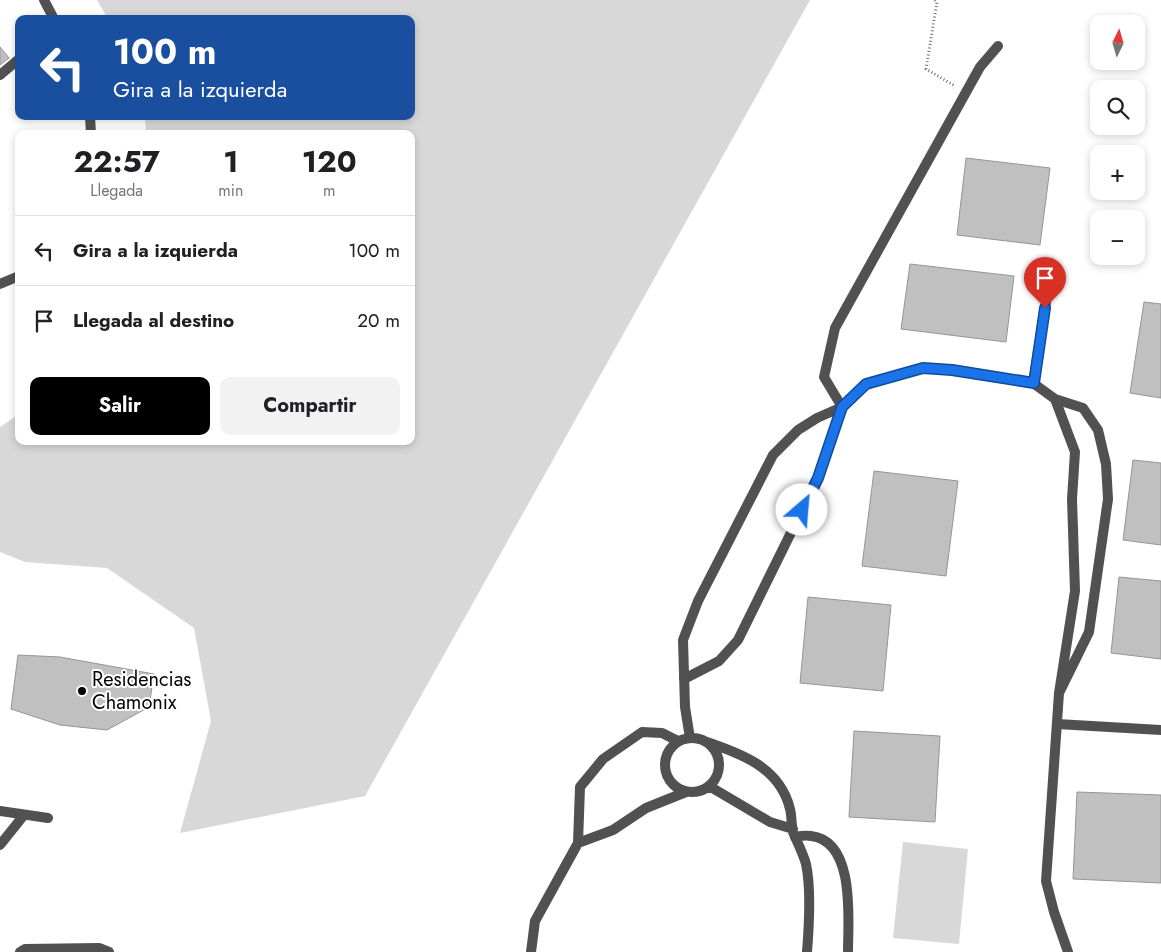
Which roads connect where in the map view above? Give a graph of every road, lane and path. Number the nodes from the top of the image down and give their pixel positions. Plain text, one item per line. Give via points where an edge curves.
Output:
1 (44, 0) edge
2 (935, 0) edge
3 (52, 15) edge
4 (998, 46) dead end
5 (15, 62) edge
6 (0, 74) edge
7 (967, 93) junction
8 (1051, 271) dead end
9 (15, 278) edge
10 (0, 284) edge
11 (1034, 383) junction
12 (1055, 399) junction
13 (842, 407) junction
14 (684, 679) junction
15 (1059, 693) junction
16 (1057, 724) junction
17 (1161, 730) edge
18 (690, 738) junction
19 (678, 741) junction
20 (704, 741) junction
21 (709, 786) junction
22 (686, 792) junction
23 (0, 811) edge
24 (24, 815) junction
25 (48, 818) dead end
26 (794, 833) junction
27 (578, 843) junction
28 (0, 845) edge
29 (20, 952) edge
30 (109, 952) edge
31 (531, 952) edge
32 (807, 952) edge
33 (848, 952) edge
34 (1068, 952) edge

1 - 3 street
2 - 7 path via 926,69
4 - 7 street via 980,67
5 - 6 street
7 - 13 street via 835,328 824,377
8 - 11 street
9 - 10 street
11 - 12 street
11 - 13 street via 923,368 866,384
12 - 15 street via 1075,452 1072,499 1075,591
12 - 15 street via 1083,408 1098,430 1106,464 1108,499 1089,632
13 - 14 street via 818,478 738,640 720,661
13 - 14 street via 798,430 773,455 698,601 683,640
14 - 18 street
15 - 16 street
16 - 17 street
16 - 34 street via 1046,881
18 - 19 street
18 - 20 street
19 - 22 street via 667,753 665,769 672,784
19 - 27 street via 662,733 642,732 603,759 580,787
20 - 21 street via 719,762 718,771
20 - 26 street via 741,753 776,780 790,808
21 - 22 street
21 - 26 street
22 - 27 street via 646,808 613,830
23 - 24 street
24 - 25 street
24 - 28 street
26 - 32 street via 806,864
26 - 33 street via 812,835 838,855 848,884
27 - 31 street via 535,921
29 - 30 street via 25,949 99,948

